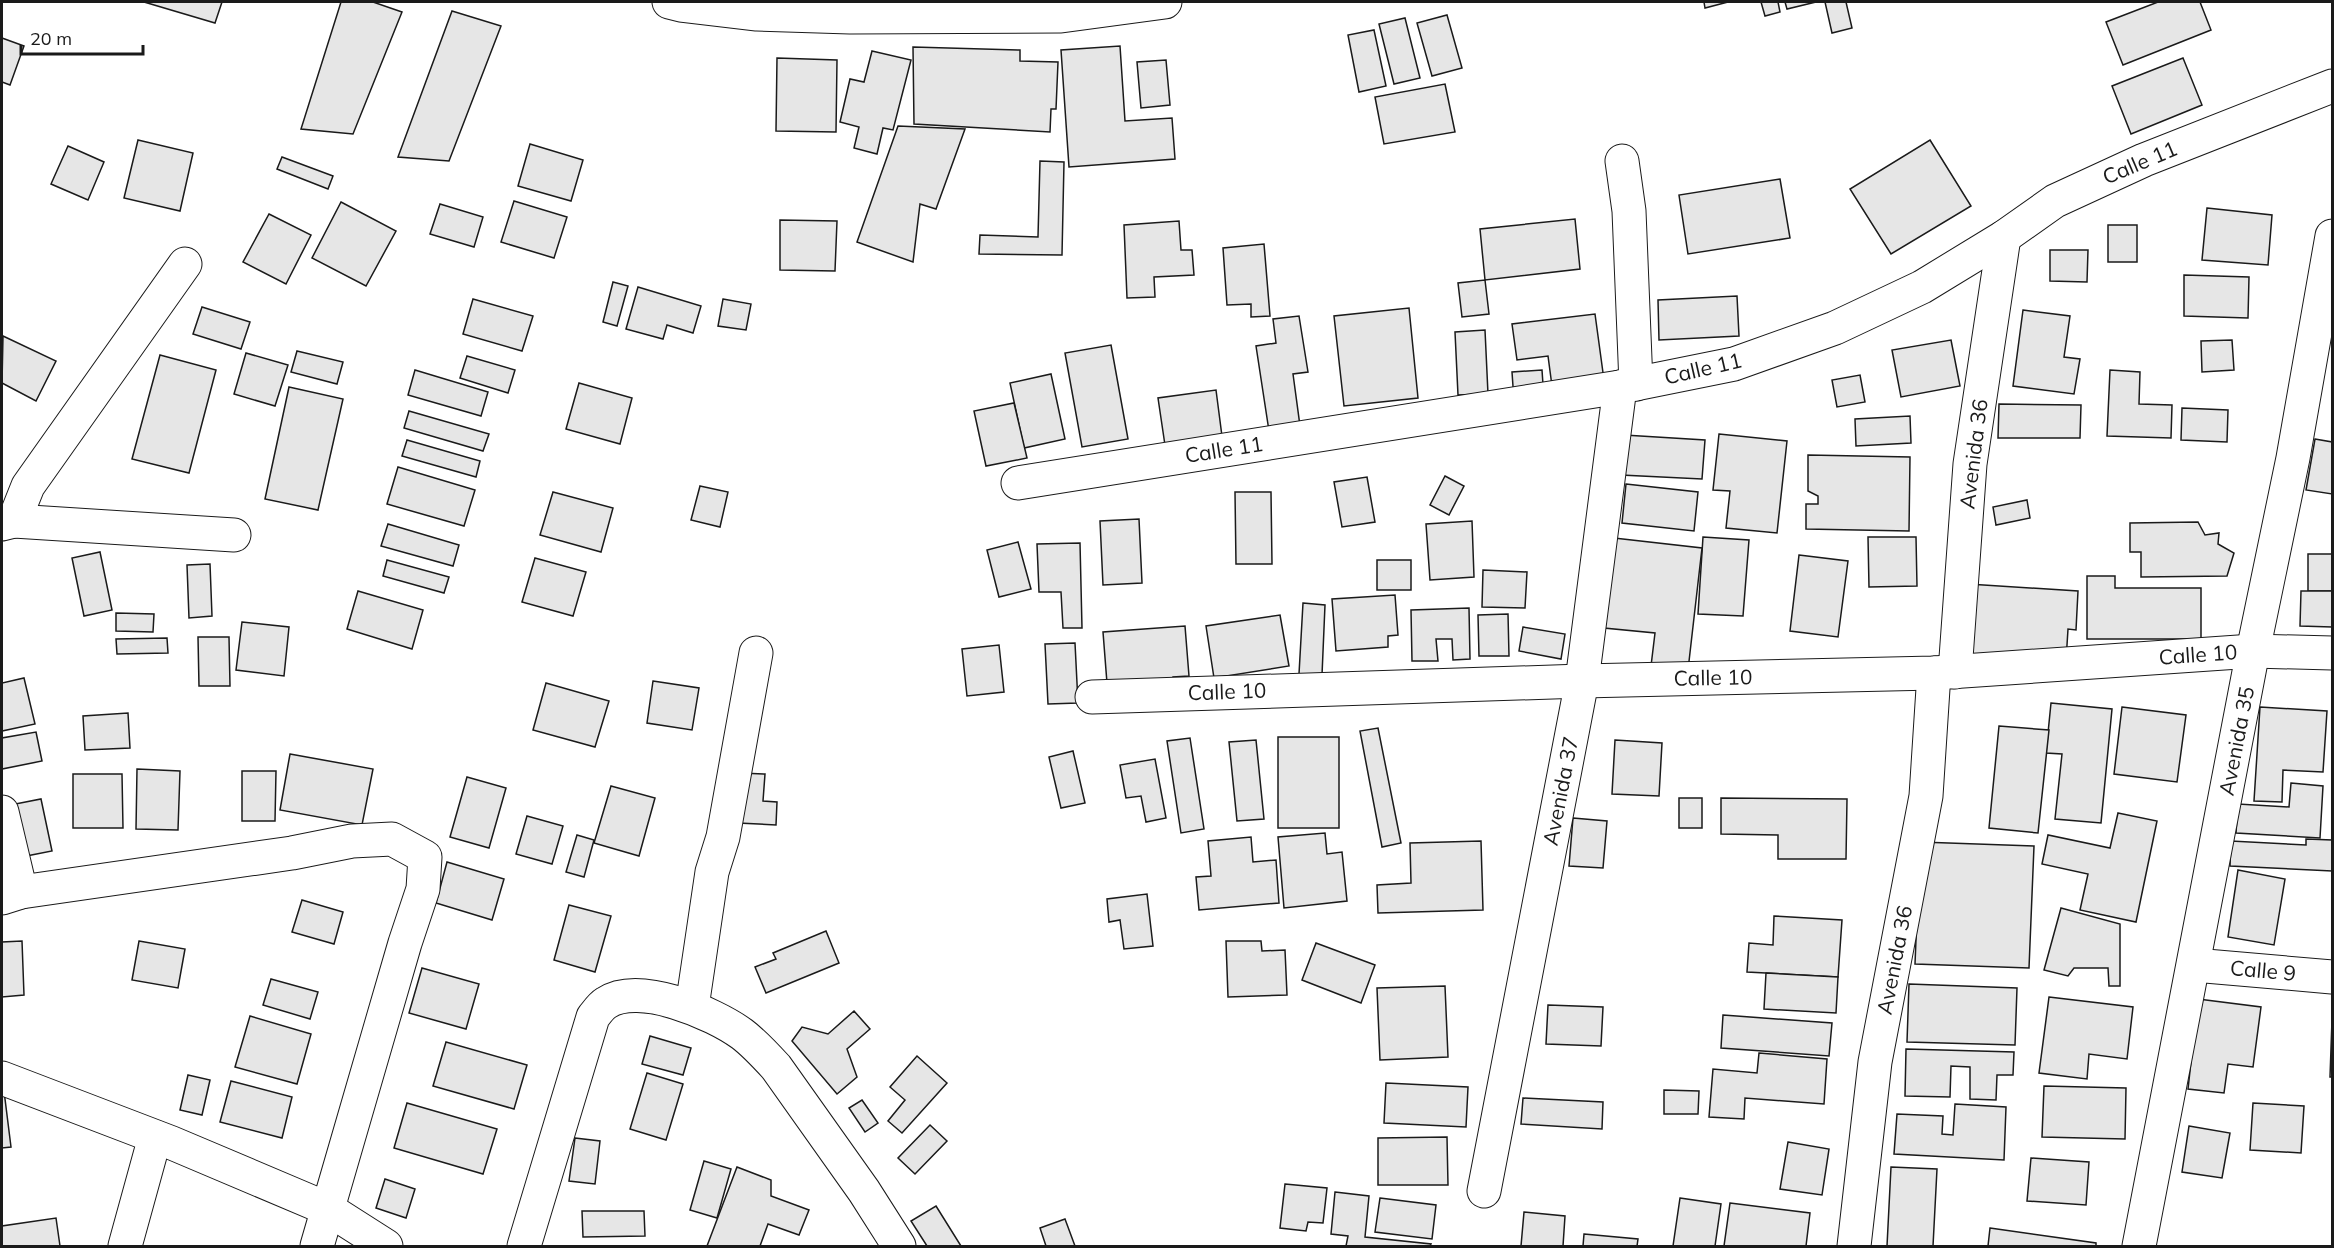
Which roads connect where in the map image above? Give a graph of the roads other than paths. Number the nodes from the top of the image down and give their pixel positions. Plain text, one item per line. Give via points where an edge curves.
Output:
1 (1165, 2) edge
2 (677, 3) edge
3 (2332, 86) edge
4 (1622, 161) dead end
5 (2332, 236) edge
6 (2004, 237) junction
7 (184, 264) dead end
8 (1628, 385) junction
9 (1018, 483) dead end
10 (8, 522) edge
11 (234, 535) dead end
12 (2253, 651) junction
13 (756, 653) dead end
14 (2332, 654) edge
15 (1944, 672) junction
16 (1582, 681) junction
17 (1092, 696) dead end
18 (2, 812) edge
19 (11, 895) edge
20 (2194, 966) junction
21 (2332, 977) edge
22 (692, 1007) junction
23 (2, 1078) edge
24 (155, 1137) junction
25 (1484, 1191) dead end
26 (328, 1209) junction
27 (125, 1246) edge
28 (317, 1246) edge
29 (386, 1246) edge
30 (524, 1246) edge
31 (899, 1246) edge
32 (1854, 1246) edge
33 (2139, 1246) edge

1 - 2 street via 1060,16 850,17 757,14
3 - 6 street, Calle 11 via 2144,160 2055,201
4 - 8 street, Avenida 37 via 1629,211
5 - 12 street, Avenida 35 via 2294,458
6 - 8 street, Calle 11 via 1922,287 1835,328 1734,364
6 - 15 street, Avenida 36
7 - 10 street via 28,486
8 - 9 street, Calle 11
8 - 16 street, Avenida 37
10 - 11 street
12 - 14 street, Calle 10
12 - 15 street, Calle 10
12 - 20 street, Avenida 35
13 - 22 street via 723,837 712,872
15 - 16 street, Calle 10
15 - 32 street, Avenida 36 via 1926,796 1875,1062
16 - 17 street, Calle 10
16 - 25 street, Avenida 37
18 - 19 street
19 - 26 street via 352,842 392,839 425,857 423,889
20 - 21 street, Calle 9
20 - 33 street, Avenida 35
22 - 30 street via 625,995 605,1003 593,1017
22 - 31 street via 741,1034 776,1067
23 - 24 street
24 - 26 street
24 - 27 street
26 - 28 street
26 - 29 street

